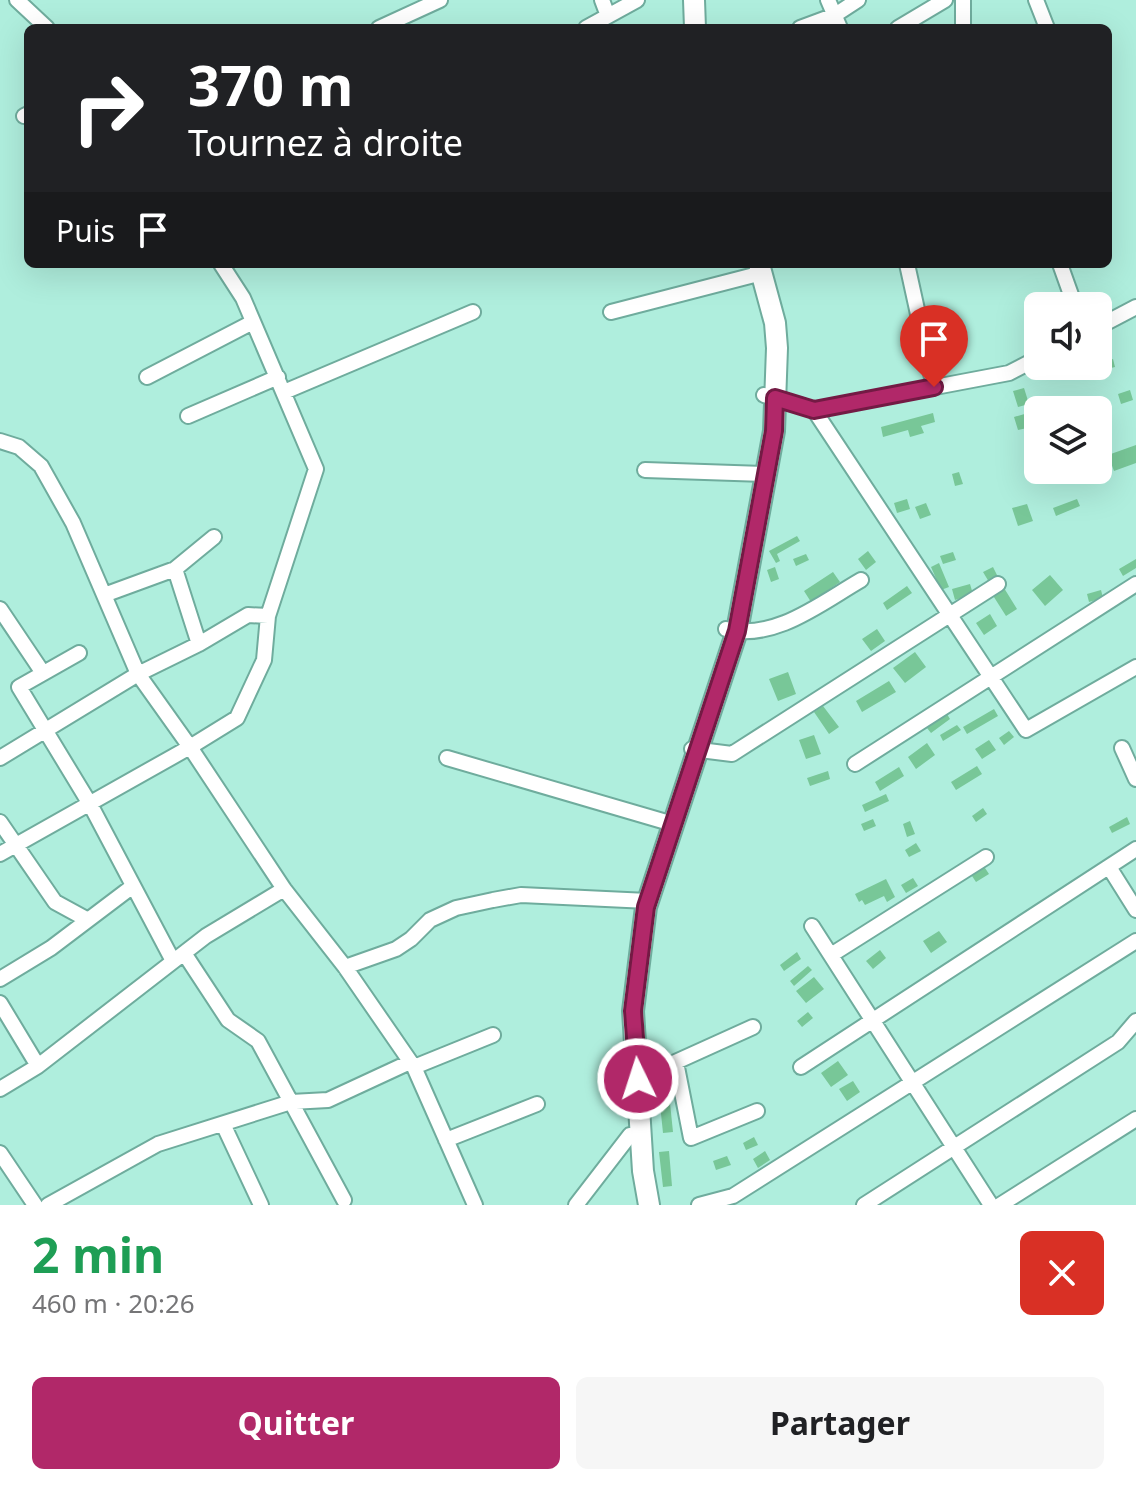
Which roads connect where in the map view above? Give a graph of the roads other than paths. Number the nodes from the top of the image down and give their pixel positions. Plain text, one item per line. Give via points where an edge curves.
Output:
1 (17, 0) edge
2 (440, 0) edge
3 (602, 0) edge
4 (637, 0) edge
5 (683, 0) edge
6 (694, 0) edge
7 (828, 0) edge
8 (858, 0) edge
9 (945, 0) edge
10 (963, 0) edge
11 (1036, 0) edge
12 (608, 16) junction
13 (837, 22) edge
14 (43, 24) edge
15 (388, 24) edge
16 (593, 24) edge
17 (684, 24) edge
18 (695, 24) edge
19 (905, 24) edge
20 (963, 24) edge
21 (1045, 24) edge
22 (224, 268) edge
23 (908, 268) edge
24 (1061, 268) edge
25 (756, 269) edge
26 (1070, 292) edge
27 (1136, 307) edge
28 (473, 312) dead end
29 (611, 312) dead end
30 (1112, 320) edge
31 (253, 322) junction
32 (1024, 365) edge
33 (147, 377) dead end
34 (278, 377) junction
35 (934, 387) junction
36 (284, 392) junction
37 (770, 397) junction
38 (814, 410) junction
39 (188, 416) dead end
40 (0, 441) edge
41 (645, 470) dead end
42 (761, 474) junction
43 (214, 537) dead end
44 (175, 569) junction
45 (861, 580) dead end
46 (998, 584) dead end
47 (1136, 584) edge
48 (104, 595) junction
49 (0, 609) edge
50 (950, 615) junction
51 (268, 616) junction
52 (731, 630) junction
53 (199, 644) junction
54 (79, 653) dead end
55 (1136, 667) edge
56 (43, 673) junction
57 (138, 674) junction
58 (991, 677) junction
59 (46, 731) junction
60 (190, 747) junction
61 (1122, 748) dead end
62 (693, 749) junction
63 (0, 758) edge
64 (447, 758) dead end
65 (855, 764) dead end
66 (1136, 779) edge
67 (90, 804) junction
68 (0, 822) edge
69 (668, 823) junction
70 (15, 847) junction
71 (1136, 849) edge
72 (0, 854) edge
73 (986, 857) dead end
74 (1109, 867) junction
75 (133, 886) junction
76 (284, 889) junction
77 (642, 901) junction
78 (1136, 910) edge
79 (88, 920) junction
80 (812, 926) dead end
81 (1136, 941) edge
82 (831, 955) junction
83 (178, 957) junction
84 (345, 967) junction
85 (0, 979) edge
86 (0, 1003) edge
87 (872, 1020) junction
88 (1136, 1021) edge
89 (753, 1027) dead end
90 (493, 1035) dead end
91 (676, 1062) junction
92 (412, 1065) junction
93 (38, 1066) junction
94 (801, 1067) dead end
95 (632, 1081) junction
96 (912, 1083) junction
97 (0, 1089) edge
98 (291, 1102) junction
99 (537, 1104) dead end
100 (757, 1111) dead end
101 (1136, 1119) edge
102 (223, 1124) junction
103 (630, 1135) junction
104 (446, 1140) junction
105 (954, 1147) junction
106 (0, 1153) edge
107 (344, 1200) dead end
108 (35, 1205) edge
109 (48, 1205) edge
110 (261, 1205) edge
111 (475, 1205) edge
112 (576, 1205) edge
113 (638, 1205) edge
114 (649, 1205) edge
115 (699, 1205) edge
116 (864, 1205) edge
117 (991, 1205) edge
118 (1000, 1205) edge

1 - 14 street
2 - 15 street
3 - 12 street
4 - 12 street
5 - 17 main road
6 - 18 main road
7 - 13 street
8 - 13 street
9 - 19 street
10 - 20 street
11 - 21 street
12 - 16 street
22 - 31 street
23 - 35 street
24 - 26 street
25 - 29 street
25 - 37 main road
27 - 30 street
28 - 36 street
31 - 33 street
31 - 34 street
32 - 35 street via 1009,373
34 - 36 street
34 - 39 street
35 - 38 street
36 - 51 street via 316,469
37 - 38 street
37 - 42 main road
38 - 50 street
40 - 48 street via 19,447 41,466
41 - 42 street
42 - 52 main road
43 - 44 street
44 - 48 street
44 - 53 street
45 - 52 street via 780,627
46 - 50 street
47 - 58 street
48 - 57 street
49 - 56 street
50 - 58 street
50 - 62 street via 732,754
51 - 53 street via 248,615
51 - 60 street via 264,660 237,718
52 - 62 main road
53 - 57 street
54 - 56 street
55 - 58 street via 1026,730
56 - 59 street via 19,687
57 - 59 street
57 - 60 street
58 - 65 street
59 - 63 street
59 - 67 street
60 - 67 street
60 - 76 street
61 - 66 street
62 - 69 main road
64 - 69 street
67 - 70 street
67 - 75 street
68 - 70 street
69 - 77 main road
70 - 72 street
70 - 79 street via 55,902
71 - 74 street
73 - 82 street
74 - 78 street
74 - 87 street
75 - 79 street
75 - 83 street
76 - 83 street
76 - 84 street
77 - 84 street via 521,895 456,908 430,920 396,949
77 - 95 main road via 622,1011
79 - 85 street
80 - 82 street
81 - 96 street
82 - 87 street
83 - 93 street
83 - 98 street via 228,1020 258,1041
84 - 92 street
86 - 93 street
87 - 94 street
87 - 96 street
88 - 105 street via 1118,1042
89 - 91 street
90 - 92 street
91 - 95 street
91 - 100 street via 691,1138
92 - 98 street via 328,1100
92 - 104 street
93 - 97 street
95 - 103 main road
95 - 114 main road
96 - 105 street
96 - 115 street via 733,1196
98 - 102 street
98 - 107 street
99 - 104 street
101 - 118 street
102 - 109 street via 158,1144
102 - 110 street
103 - 112 street
103 - 113 main road
104 - 111 street
105 - 116 street
105 - 117 street
106 - 108 street

